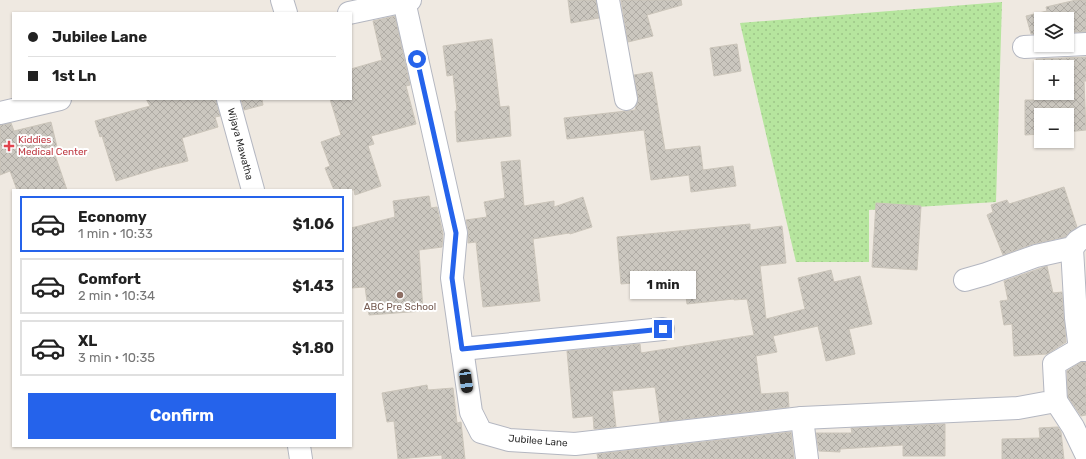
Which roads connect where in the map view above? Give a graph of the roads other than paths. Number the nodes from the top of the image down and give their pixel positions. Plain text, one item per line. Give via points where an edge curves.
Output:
1 (282, 0) edge
2 (407, 0) edge
3 (608, 0) edge
4 (286, 12) edge
5 (352, 12) edge
6 (1086, 44) edge
7 (1074, 45) edge
8 (1024, 47) dead end
9 (1034, 47) edge
10 (626, 99) dead end
11 (56, 100) edge
12 (228, 100) edge
13 (0, 113) edge
14 (253, 189) edge
15 (1079, 242) edge
16 (965, 280) dead end
17 (663, 329) dead end
18 (462, 349) junction
19 (1083, 350) edge
20 (1056, 401) junction
21 (802, 418) junction
22 (299, 447) edge
23 (576, 452) edge
24 (1086, 454) edge
25 (301, 459) edge
26 (807, 459) edge

1 - 4 street
2 - 5 street
2 - 18 street, Jubilee Lane via 456,233 452,278
3 - 10 street
6 - 7 street
8 - 9 street
11 - 13 street
12 - 14 street, Wijaya Mawatha
15 - 16 street
15 - 19 street via 1076,318
17 - 18 street
18 - 23 street, Jubilee Lane via 471,412 482,432 509,440
19 - 20 street via 1054,364
20 - 21 street, Jubilee Lane via 1018,408
20 - 24 street
21 - 23 street, Jubilee Lane
21 - 26 street
22 - 25 street

